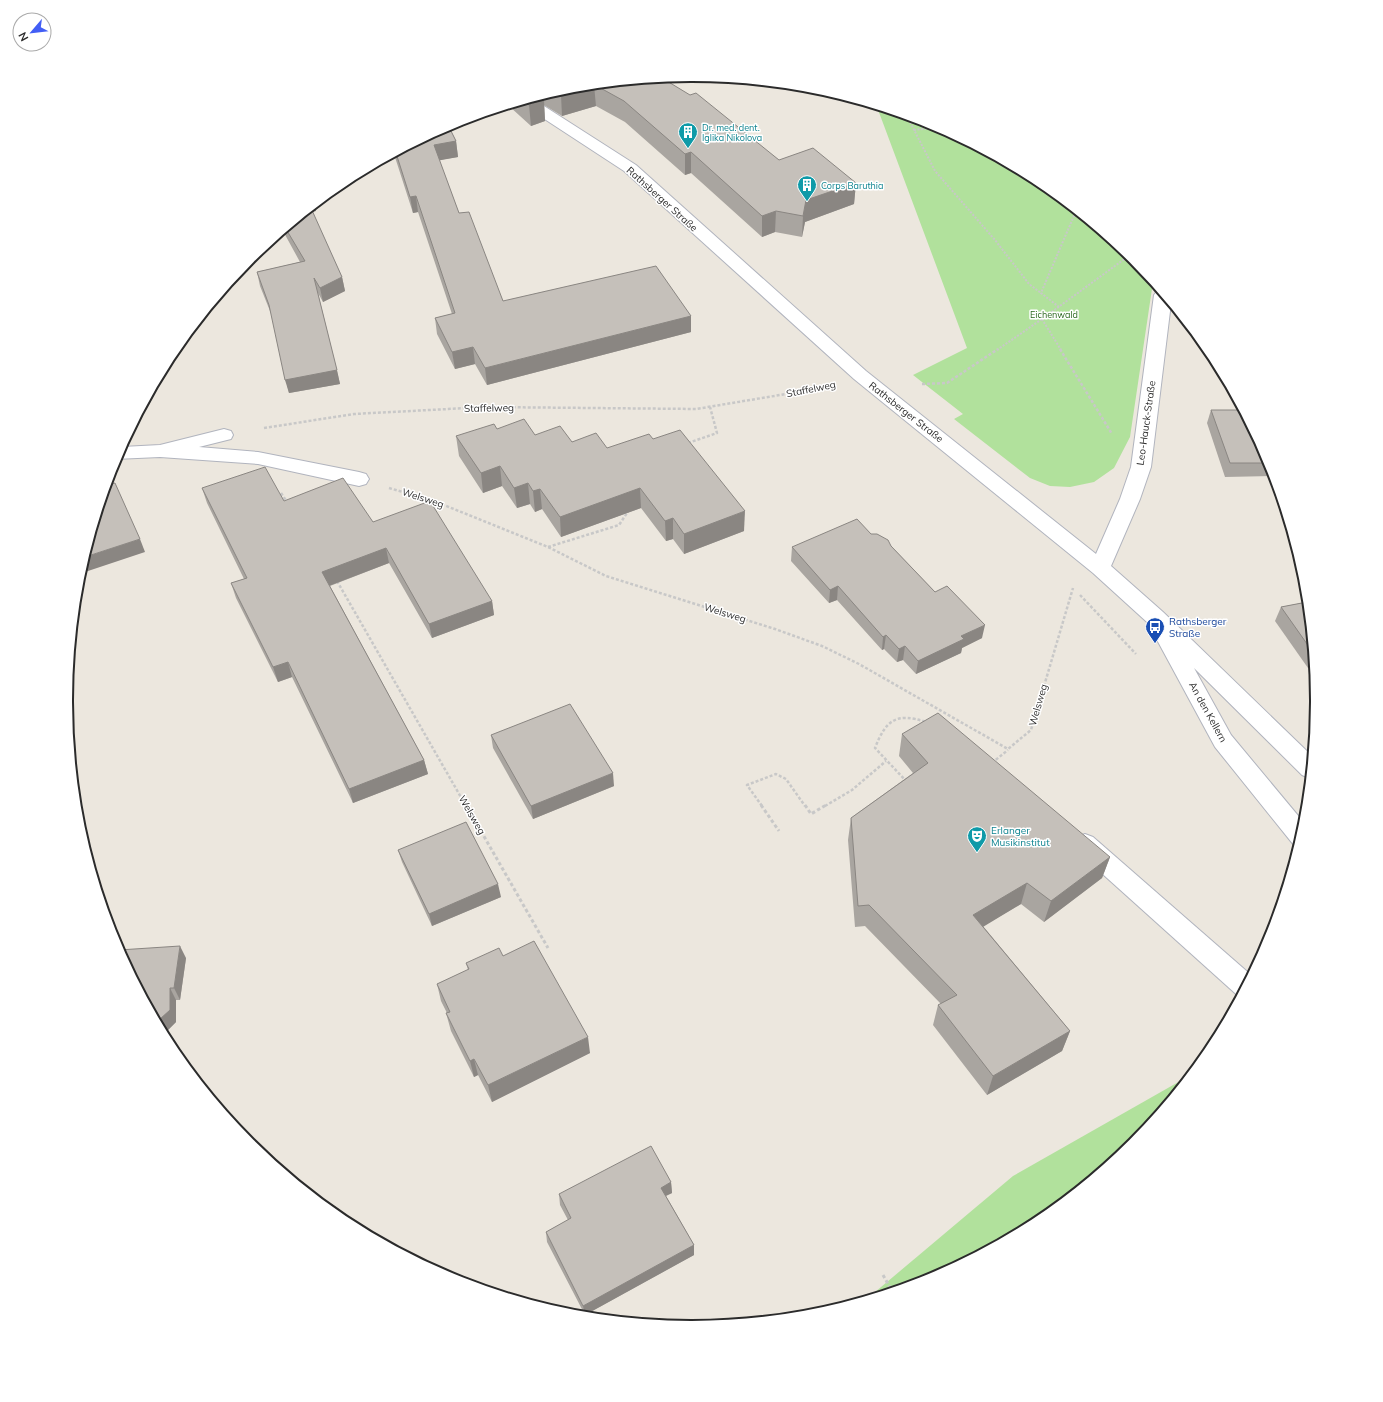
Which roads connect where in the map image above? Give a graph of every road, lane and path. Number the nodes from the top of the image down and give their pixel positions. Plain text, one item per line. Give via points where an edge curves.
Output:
1 (531, 104) edge
2 (911, 123) edge
3 (925, 129) edge
4 (914, 130) junction
5 (1074, 215) edge
6 (1125, 260) edge
7 (1041, 293) junction
8 (1162, 300) edge
9 (1059, 307) junction
10 (1042, 319) junction
11 (860, 375) junction
12 (916, 385) dead end
13 (710, 407) junction
14 (224, 435) joint
15 (687, 444) edge
16 (160, 451) junction
17 (125, 453) edge
18 (258, 458) junction
19 (1141, 467) junction
20 (359, 479) joint
21 (292, 508) edge
22 (630, 509) edge
23 (548, 547) junction
24 (1100, 568) junction
25 (337, 580) edge
26 (1073, 588) dead end
27 (1156, 617) junction
28 (932, 724) edge
29 (1008, 750) junction
30 (988, 758) edge
31 (886, 761) junction
32 (1307, 766) edge
33 (910, 786) edge
34 (1069, 830) edge
35 (779, 831) dead end
36 (1296, 831) edge
37 (548, 948) dead end
38 (1242, 983) edge
39 (882, 1275) dead end
40 (890, 1287) edge

1 - 11 street, Rathsberger Straße via 630,168
2 - 4 path
3 - 4 path
4 - 7 path via 935,171 996,240 1029,284
5 - 7 path
6 - 9 path
7 - 9 path
8 - 19 street, Leo-Hauck-Straße
9 - 10 path
10 - 12 path via 947,383
10 - 19 path via 1115,439
11 - 13 path, Staffelweg via 835,386
11 - 24 street, Rathsberger Straße
13 - 14 path, Staffelweg via 486,407 354,414
13 - 15 path via 717,432
14 - 16 street
16 - 17 street
16 - 18 street
18 - 20 street
18 - 21 path
19 - 24 street, Leo-Hauck-Straße
20 - 23 path, Welsweg via 434,501
22 - 23 path via 618,526
23 - 29 path, Welsweg via 606,576 822,646 859,664
24 - 27 street, Rathsberger Straße
25 - 37 path, Welsweg
26 - 29 path, Welsweg via 1031,730
27 - 32 street, Rathsberger Straße
27 - 36 street, An den Kellern via 1223,741
28 - 31 path via 900,716 894,720 881,733 875,748
29 - 30 path via 993,762
31 - 33 path
31 - 35 path via 852,790 811,814 786,779 776,774 747,785
34 - 38 street
39 - 40 path

